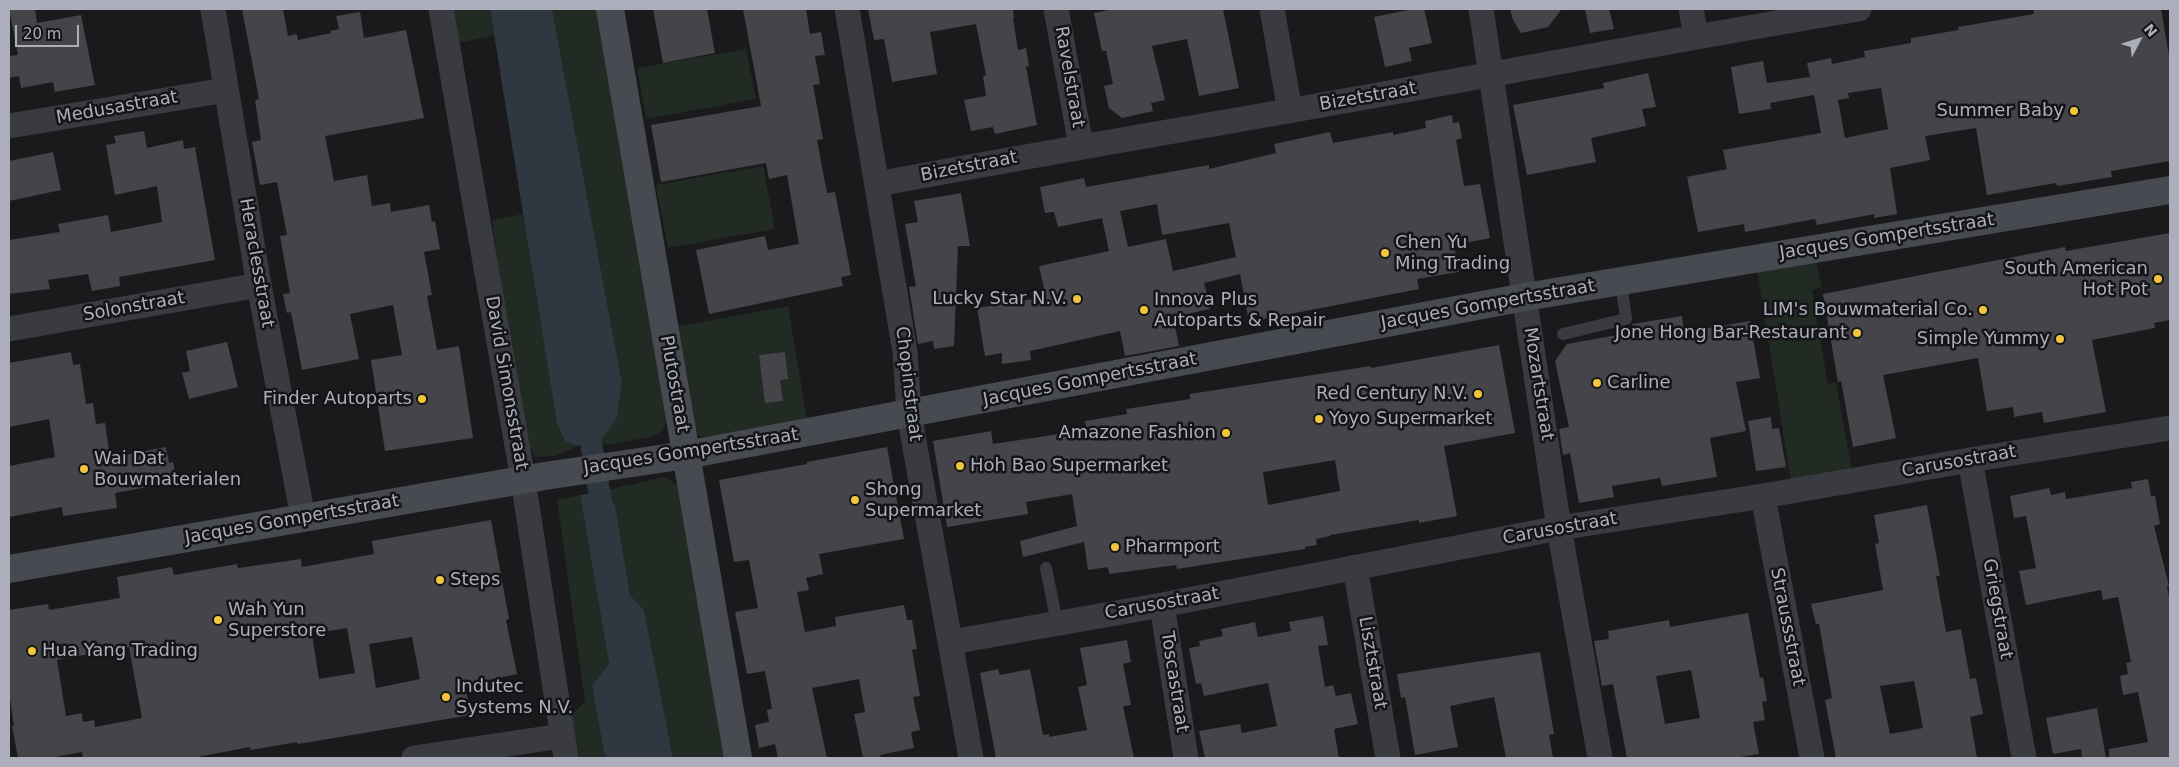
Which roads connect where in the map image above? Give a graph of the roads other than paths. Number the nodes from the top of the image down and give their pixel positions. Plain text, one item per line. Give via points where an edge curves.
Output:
1 (213, 9) edge
2 (441, 9) edge
3 (610, 9) edge
4 (847, 9) edge
5 (1056, 9) edge
6 (1272, 9) edge
7 (1480, 9) edge
8 (1691, 9) edge
9 (1858, 9) edge
10 (1696, 36) junction
11 (1492, 75) junction
12 (226, 90) junction
13 (1290, 111) junction
14 (9, 126) edge
15 (1082, 146) junction
16 (878, 184) junction
17 (2170, 190) edge
18 (1621, 282) junction
19 (259, 285) junction
20 (1525, 298) junction
21 (9, 329) edge
22 (1563, 334) dead end
23 (910, 414) junction
24 (2170, 428) edge
25 (673, 456) junction
26 (1970, 460) junction
27 (534, 478) junction
28 (1763, 496) junction
29 (303, 517) junction
30 (1559, 528) junction
31 (1355, 567) junction
32 (1046, 568) dead end
33 (9, 569) edge
34 (1162, 605) junction
35 (1057, 623) junction
36 (951, 642) junction
37 (564, 747) edge
38 (414, 758) edge
39 (738, 758) edge
40 (971, 758) edge
41 (1186, 758) edge
42 (1388, 758) edge
43 (1600, 758) edge
44 (1812, 758) edge
45 (2024, 758) edge

1 - 12 street, Heraclesstraat
2 - 27 street, David Simonsstraat
3 - 25 street, Plutostraat
4 - 16 street, Chopinstraat
5 - 15 street, Ravelstraat
6 - 13 street
7 - 11 street, Mozartstraat
8 - 10 street
9 - 10 street, Bizetstraat
10 - 11 street, Bizetstraat
11 - 13 street, Bizetstraat
11 - 20 street, Mozartstraat
12 - 14 street, Medusastraat
12 - 19 street, Heraclesstraat
13 - 15 street, Bizetstraat
15 - 16 street, Bizetstraat
16 - 23 street, Chopinstraat via 905,352
17 - 18 street, Jacques Gompertsstraat
18 - 20 street, Jacques Gompertsstraat
18 - 22 lane via 1626,320
19 - 21 street, Solonstraat
19 - 29 street, Heraclesstraat
20 - 23 street, Jacques Gompertsstraat
20 - 30 street, Mozartstraat
23 - 25 street, Jacques Gompertsstraat
23 - 36 street, Chopinstraat
24 - 26 street, Carusostraat
25 - 27 street, Jacques Gompertsstraat
25 - 39 street, Plutostraat
26 - 28 street, Carusostraat
26 - 45 street, Griegstraat
27 - 29 street, Jacques Gompertsstraat
27 - 37 street, David Simonsstraat
28 - 30 street, Carusostraat
28 - 44 street, Straussstraat
29 - 33 street, Jacques Gompertsstraat
30 - 31 street, Carusostraat
30 - 43 street, Mozartstraat
31 - 34 street, Carusostraat
31 - 42 street, Lisztstraat
32 - 35 lane
34 - 35 street, Carusostraat
34 - 41 street, Toscastraat
35 - 36 street, Carusostraat
36 - 40 street, Chopinstraat
37 - 38 street

